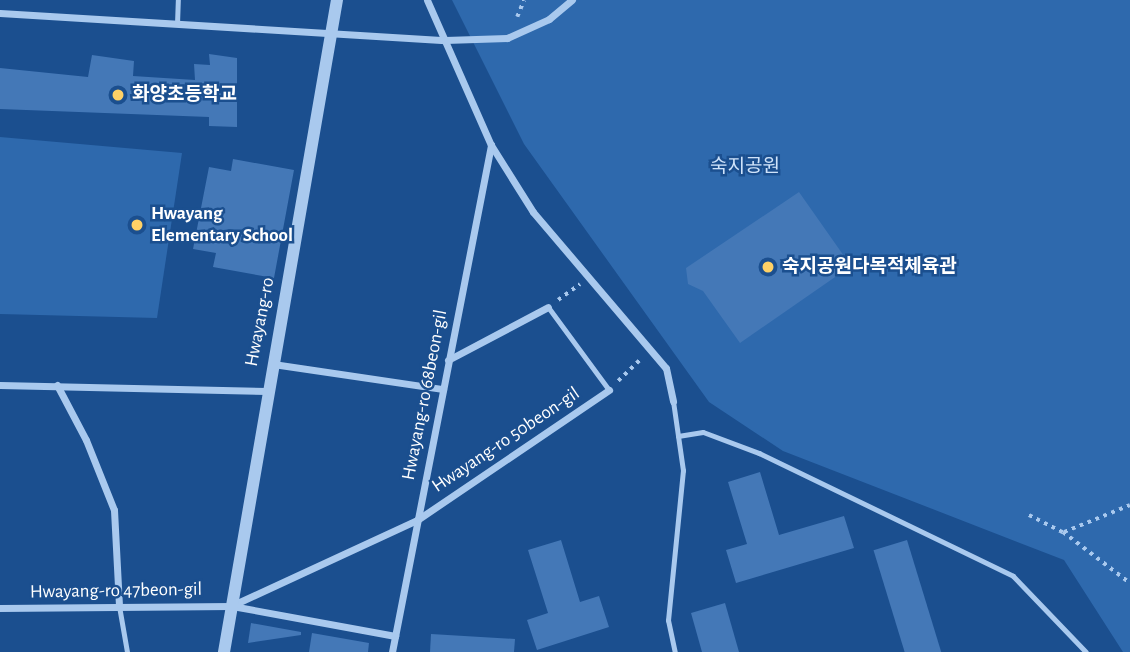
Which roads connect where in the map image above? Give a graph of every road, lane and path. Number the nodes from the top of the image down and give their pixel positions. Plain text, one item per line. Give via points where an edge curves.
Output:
1 (178, 0) edge
2 (337, 0) edge
3 (427, 0) edge
4 (572, 0) edge
5 (0, 13) edge
6 (177, 24) junction
7 (334, 34) junction
8 (445, 40) junction
9 (491, 145) junction
10 (590, 277) junction
11 (548, 307) junction
12 (652, 348) junction
13 (448, 360) junction
14 (272, 364) junction
15 (0, 385) edge
16 (57, 385) junction
17 (443, 389) junction
18 (609, 390) junction
19 (267, 391) junction
20 (673, 401) joint
21 (678, 436) junction
22 (1130, 505) edge
23 (1029, 515) dead end
24 (417, 520) junction
25 (1063, 532) junction
26 (1130, 583) edge
27 (119, 606) junction
28 (232, 606) junction
29 (0, 608) edge
30 (395, 636) junction
31 (127, 652) edge
32 (224, 652) edge
33 (392, 652) edge
34 (675, 652) edge
35 (1086, 652) edge

1 - 6 lane
2 - 7 street, Hwayang-ro
3 - 8 street
4 - 8 street via 549,19 507,38
5 - 6 street
6 - 7 street
7 - 8 street
7 - 14 street, Hwayang-ro
8 - 9 street
9 - 10 street via 533,212
9 - 13 street, Hwayang-ro 68beon-gil
10 - 11 path
10 - 12 street
11 - 13 street
11 - 18 lane
12 - 18 path
12 - 20 street via 666,368
13 - 17 street, Hwayang-ro 68beon-gil
14 - 17 street
14 - 19 street, Hwayang-ro
15 - 16 street
16 - 19 street
16 - 27 street via 114,510
17 - 24 street, Hwayang-ro 68beon-gil
18 - 24 street, Hwayang-ro 50beon-gil
19 - 28 street, Hwayang-ro
20 - 21 lane
21 - 34 lane via 683,471 668,620
21 - 35 lane via 703,432 759,453 1013,576
22 - 25 path
23 - 25 path
24 - 28 street, Hwayang-ro 50beon-gil
24 - 30 street, Hwayang-ro 68beon-gil
25 - 26 path
27 - 28 street, Hwayang-ro 47beon-gil
27 - 29 street, Hwayang-ro 47beon-gil
27 - 31 lane
28 - 30 street
28 - 32 street, Hwayang-ro
30 - 33 street, Hwayang-ro 68beon-gil

